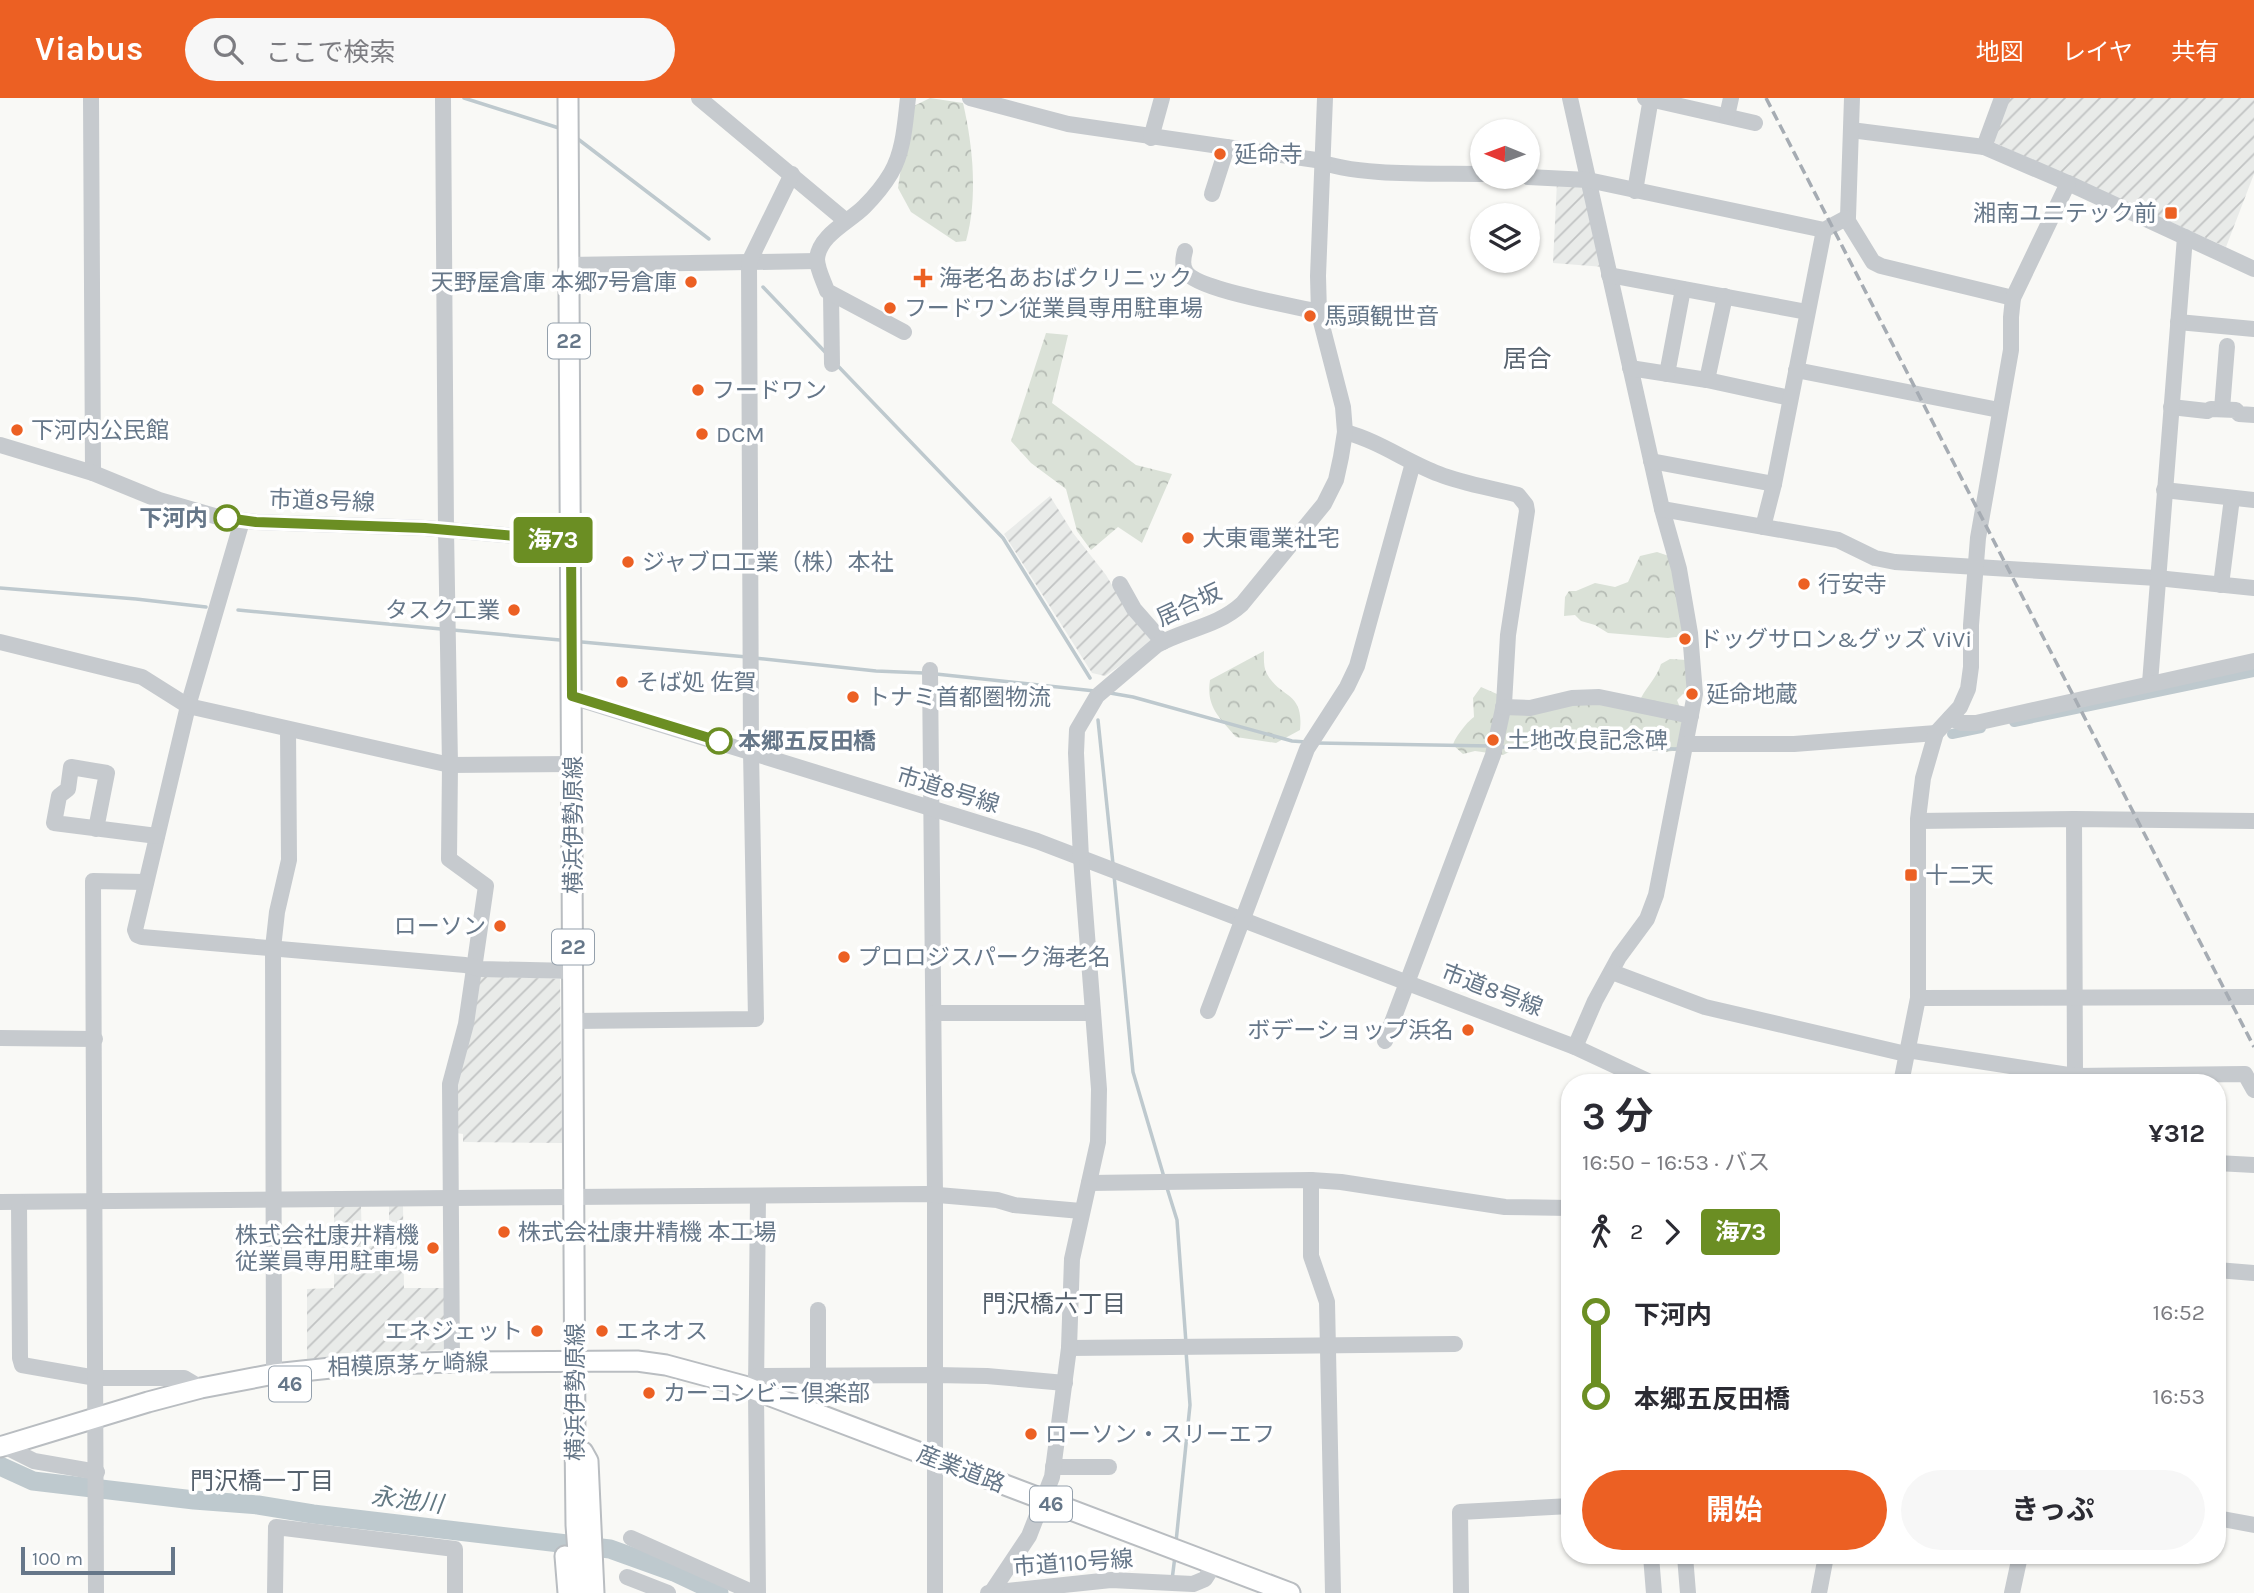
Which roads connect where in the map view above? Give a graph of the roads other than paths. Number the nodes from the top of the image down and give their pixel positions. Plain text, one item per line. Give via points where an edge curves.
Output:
1 (91, 98) edge
2 (443, 98) edge
3 (568, 98) edge
4 (699, 98) edge
5 (908, 98) edge
6 (970, 98) edge
7 (1163, 98) edge
8 (1325, 98) edge
9 (1570, 98) edge
10 (1649, 98) edge
11 (1731, 98) edge
12 (1852, 98) edge
13 (2002, 98) edge
14 (1727, 116) junction
15 (1755, 122) dead end
16 (1851, 131) junction
17 (1151, 138) junction
18 (1227, 147) junction
19 (1984, 147) junction
20 (1323, 163) junction
21 (792, 174) junction
22 (1470, 174) edge
23 (1540, 178) edge
24 (1588, 180) junction
25 (2068, 183) junction
26 (1634, 191) junction
27 (1212, 194) dead end
28 (1846, 218) junction
29 (846, 222) junction
30 (1824, 230) junction
31 (2185, 237) junction
32 (1185, 251) dead end
33 (817, 261) junction
34 (748, 262) junction
35 (568, 265) junction
36 (2254, 269) edge
37 (1609, 275) junction
38 (1683, 289) junction
39 (831, 294) junction
40 (1725, 296) junction
41 (2013, 298) junction
42 (1319, 312) junction
43 (1807, 312) junction
44 (2178, 322) junction
45 (2254, 329) edge
46 (904, 332) dead end
47 (2227, 346) dead end
48 (832, 358) dead end
49 (1630, 368) junction
50 (1796, 370) junction
51 (1667, 374) junction
52 (1707, 380) junction
53 (1790, 398) junction
54 (2171, 407) junction
55 (2222, 409) junction
56 (1999, 410) junction
57 (2254, 415) edge
58 (1345, 432) junction
59 (0, 445) edge
60 (1651, 461) junction
61 (1413, 463) junction
62 (93, 473) junction
63 (1774, 484) junction
64 (2164, 490) junction
65 (2232, 498) junction
66 (2254, 499) edge
67 (1662, 509) junction
68 (242, 521) junction
69 (1763, 527) junction
70 (446, 530) junction
71 (571, 541) junction
72 (1976, 568) junction
73 (2157, 578) junction
74 (1120, 584) dead end
75 (2221, 585) junction
76 (2254, 588) edge
77 (0, 642) edge
78 (1160, 644) junction
79 (2254, 661) edge
80 (930, 673) dead end
81 (2150, 683) junction
82 (572, 696) junction
83 (188, 706) junction
84 (1503, 706) junction
85 (1691, 716) junction
86 (1950, 718) junction
87 (288, 730) junction
88 (1937, 733) junction
89 (1686, 744) junction
90 (751, 751) junction
91 (572, 764) junction
92 (450, 765) junction
93 (932, 809) junction
94 (2074, 820) junction
95 (1918, 821) junction
96 (2254, 821) edge
97 (96, 829) dead end
98 (157, 836) junction
99 (1081, 858) junction
100 (146, 882) junction
101 (1242, 919) junction
102 (273, 948) junction
103 (474, 968) junction
104 (573, 971) junction
105 (1612, 972) junction
106 (1406, 981) junction
107 (2254, 997) edge
108 (1918, 998) junction
109 (2074, 999) junction
110 (1208, 1011) dead end
111 (934, 1013) junction
112 (1093, 1013) junction
113 (574, 1021) junction
114 (0, 1038) edge
115 (95, 1038) junction
116 (1385, 1041) dead end
117 (1575, 1047) junction
118 (1907, 1052) junction
119 (1633, 1074) edge
120 (1903, 1074) edge
121 (2053, 1074) edge
122 (2080, 1074) edge
123 (2226, 1074) edge
124 (2254, 1090) edge
125 (2226, 1163) edge
126 (2254, 1165) edge
127 (1311, 1180) junction
128 (1089, 1183) junction
129 (935, 1194) junction
130 (758, 1196) junction
131 (575, 1198) junction
132 (452, 1199) junction
133 (273, 1200) junction
134 (0, 1202) edge
135 (19, 1202) junction
136 (95, 1202) junction
137 (1561, 1208) edge
138 (1081, 1210) junction
139 (2226, 1271) edge
140 (2254, 1273) edge
141 (818, 1310) dead end
142 (1328, 1344) junction
143 (1455, 1344) dead end
144 (1069, 1348) junction
145 (452, 1362) junction
146 (574, 1367) junction
147 (274, 1374) junction
148 (818, 1375) junction
149 (935, 1375) junction
150 (96, 1378) junction
151 (756, 1383) junction
152 (1065, 1383) junction
153 (201, 1388) junction
154 (97, 1424) junction
155 (6, 1451) edge
156 (935, 1458) junction
157 (1053, 1467) junction
158 (1109, 1467) dead end
159 (97, 1473) junction
160 (1044, 1501) junction
161 (1561, 1506) edge
162 (2226, 1520) edge
163 (577, 1524) junction
164 (2254, 1525) edge
165 (631, 1538) dead end
166 (1214, 1564) junction
167 (1652, 1564) edge
168 (1686, 1564) edge
169 (1824, 1564) edge
170 (2018, 1564) edge
171 (627, 1577) dead end
172 (650, 1589) edge
173 (96, 1593) edge
174 (275, 1593) edge
175 (455, 1593) edge
176 (568, 1593) edge
177 (582, 1593) edge
178 (594, 1593) edge
179 (668, 1593) edge
180 (756, 1593) edge
181 (935, 1593) edge
182 (989, 1593) edge
183 (1290, 1593) edge
184 (1333, 1593) edge
185 (1461, 1593) edge
186 (1654, 1593) edge
187 (1688, 1593) edge
188 (1818, 1593) edge
189 (2012, 1593) edge

1 - 62 street
2 - 70 street
3 - 35 main road, 横浜伊勢原線 / 22
4 - 21 street
5 - 29 street via 893,170 874,197
6 - 17 street via 1069,124
7 - 17 street
8 - 20 street, 居合坂
9 - 24 street
10 - 14 street
10 - 26 street
11 - 14 street
12 - 16 street
13 - 19 street
14 - 15 street
16 - 19 street
16 - 28 street
17 - 18 street
18 - 20 street
18 - 27 street
19 - 25 street
20 - 22 street via 1376,171
20 - 42 street, 居合坂
21 - 29 street
21 - 34 street
23 - 24 street
24 - 26 street
24 - 37 street
25 - 31 street
25 - 41 street
26 - 30 street
28 - 30 street
28 - 41 street via 1873,262 1881,266
29 - 33 street via 824,243
30 - 43 street
31 - 36 street
31 - 44 street
32 - 42 street via 1183,266 1189,276 1228,292
33 - 34 street
33 - 39 street
34 - 35 street
34 - 90 street
35 - 71 main road, 横浜伊勢原線 / 22
37 - 38 street
37 - 49 street
38 - 40 street
38 - 51 street
39 - 46 street
39 - 48 street
40 - 43 street
40 - 52 street
41 - 56 street via 2011,351
42 - 58 street, 居合坂
43 - 50 street
44 - 45 street
44 - 54 street
47 - 55 street
49 - 51 street
49 - 60 street
50 - 53 street
50 - 56 street
51 - 52 street
52 - 53 street
53 - 63 street
54 - 55 street
54 - 64 street
55 - 57 street
56 - 72 street
58 - 61 street via 1387,447
58 - 78 street, 居合坂 via 1333,488 1250,596 1230,615
59 - 62 street, 市道8号線
60 - 63 street
60 - 67 street
61 - 84 street via 1518,495 1526,505
61 - 101 street via 1356,666 1312,743
62 - 68 street, 市道8号線 via 159,500
63 - 69 street
64 - 65 street
64 - 73 street
65 - 66 street
65 - 75 street
67 - 69 street
67 - 85 street via 1679,569 1695,673
68 - 70 street, 市道8号線
68 - 83 street
69 - 72 street via 1838,540 1885,561
70 - 71 street, 市道8号線
70 - 92 street
71 - 82 main road, 横浜伊勢原線 / 22
72 - 73 street
72 - 86 street via 1969,678 1960,707
73 - 75 street
73 - 81 street
74 - 78 street
75 - 76 street
77 - 83 street via 142,677
78 - 99 street, 居合坂 via 1105,688 1081,720 1076,743
79 - 81 street
80 - 93 street
81 - 86 street via 1976,723
82 - 90 street, 市道8号線
82 - 91 main road, 横浜伊勢原線 / 22
83 - 87 street
83 - 98 street
84 - 85 street via 1530,708 1572,698 1599,698
84 - 106 street via 1495,746
85 - 89 street
86 - 88 street
87 - 92 street
87 - 102 street via 289,860
88 - 89 street via 1794,744
88 - 95 street via 1923,778
89 - 105 street via 1656,895 1647,919
90 - 93 street, 市道8号線
90 - 113 street via 755,1019
91 - 92 street
91 - 104 main road, 横浜伊勢原線 / 22
92 - 103 street via 449,859 486,886
93 - 99 street, 市道8号線
93 - 111 street
94 - 95 street
94 - 96 street
94 - 109 street
95 - 108 street
97 - 98 street
98 - 100 street
99 - 101 street, 市道8号線
99 - 112 street, 居合坂
100 - 102 street via 136,935
100 - 115 street via 93,881
101 - 106 street, 市道8号線
101 - 110 street
102 - 103 street
102 - 133 street
103 - 104 street
103 - 132 street via 466,1024 450,1084
104 - 113 main road, 横浜伊勢原線 / 22
105 - 117 street
105 - 118 street via 1704,1007
106 - 116 street
106 - 117 street, 市道8号線
107 - 109 street
108 - 109 street
108 - 118 street
109 - 122 street
111 - 112 street
111 - 129 street
112 - 128 street, 居合坂 via 1098,1142
113 - 131 main road, 横浜伊勢原線 / 22
114 - 115 street
115 - 136 street
117 - 119 street, 市道8号線
118 - 120 street
118 - 121 street
123 - 124 street via 2245,1074
125 - 126 street
127 - 128 street
127 - 137 street via 1505,1206
127 - 142 street via 1311,1255 1327,1302
128 - 138 street, 居合坂
129 - 130 street
129 - 138 street
129 - 149 street
130 - 131 street
130 - 151 street
131 - 132 street
131 - 146 main road, 横浜伊勢原線 / 22
132 - 133 street
132 - 145 street
133 - 136 street
133 - 147 street
134 - 135 street
135 - 136 street
135 - 150 street via 22,1365
136 - 150 street
138 - 144 street, 居合坂 via 1072,1259
139 - 140 street
141 - 148 street
142 - 143 street
142 - 144 street
142 - 184 street
144 - 152 street, 居合坂
145 - 146 main road, 相模原茅ヶ崎線 / 46
145 - 147 main road, 相模原茅ヶ崎線 / 46
146 - 151 main road, 産業道路 / 46
146 - 154 main road, 相模原茅ヶ崎線 / 46 via 324,1379
146 - 163 main road, 横浜伊勢原線 / 22
147 - 153 main road, 相模原茅ヶ崎線 / 46
148 - 149 street
148 - 151 street
149 - 152 street
149 - 156 street
150 - 153 street via 184,1378
150 - 154 street
151 - 156 main road, 産業道路 / 46
151 - 180 street
152 - 157 street, 居合坂
153 - 154 main road, 相模原茅ヶ崎線 / 46
154 - 155 main road, 相模原茅ヶ崎線 / 46
154 - 159 street
155 - 159 street
156 - 160 main road, 産業道路 / 46
156 - 181 street
157 - 158 street
157 - 160 street, 居合坂
159 - 173 street
160 - 166 main road, 産業道路 / 46
160 - 182 street, 居合坂 via 1029,1536
161 - 185 street via 1460,1512
162 - 164 street
163 - 176 main road via 566,1564
163 - 177 main road, 横浜伊勢原線 / 22
163 - 178 main road via 593,1566
165 - 180 street
166 - 182 street, 市道110号線 via 1200,1581 1111,1580
166 - 183 main road, 産業道路 / 46
167 - 186 street
168 - 187 street
169 - 188 street
170 - 189 street
171 - 172 street
172 - 179 street
174 - 175 street via 276,1527 455,1549

